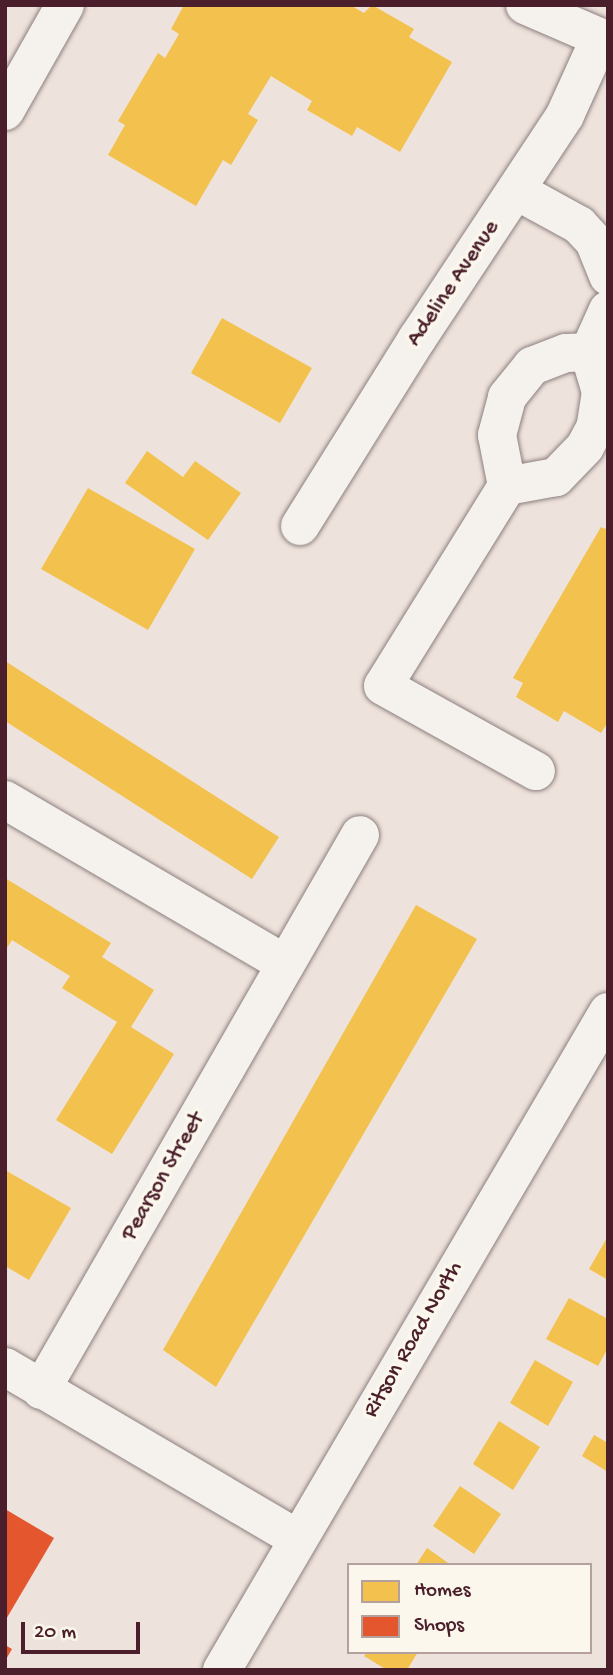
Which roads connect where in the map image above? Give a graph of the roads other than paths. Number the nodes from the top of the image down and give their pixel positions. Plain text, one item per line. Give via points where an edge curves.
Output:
1 (65, 5) edge
2 (525, 5) edge
3 (604, 40) edge
4 (5, 111) edge
5 (517, 191) junction
6 (608, 276) edge
7 (608, 310) edge
8 (589, 352) junction
9 (507, 486) junction
10 (300, 526) dead end
11 (536, 771) dead end
12 (5, 800) edge
13 (360, 835) dead end
14 (286, 964) junction
15 (608, 1012) edge
16 (5, 1367) edge
17 (41, 1390) junction
18 (298, 1539) junction
19 (222, 1670) edge

1 - 4 street
2 - 3 street
3 - 5 street, Adeline Avenue via 565,115
5 - 6 street via 579,225 594,240
5 - 10 street, Adeline Avenue
7 - 8 street
8 - 9 street via 566,353 531,366 507,397 497,435
8 - 9 street via 601,392 595,428 585,447 556,477
9 - 11 street via 383,686
12 - 14 street
13 - 14 street, Pearson Street
14 - 17 street, Pearson Street
15 - 18 street, Ritson Road North
16 - 17 street
17 - 18 street
18 - 19 street, Ritson Road North

